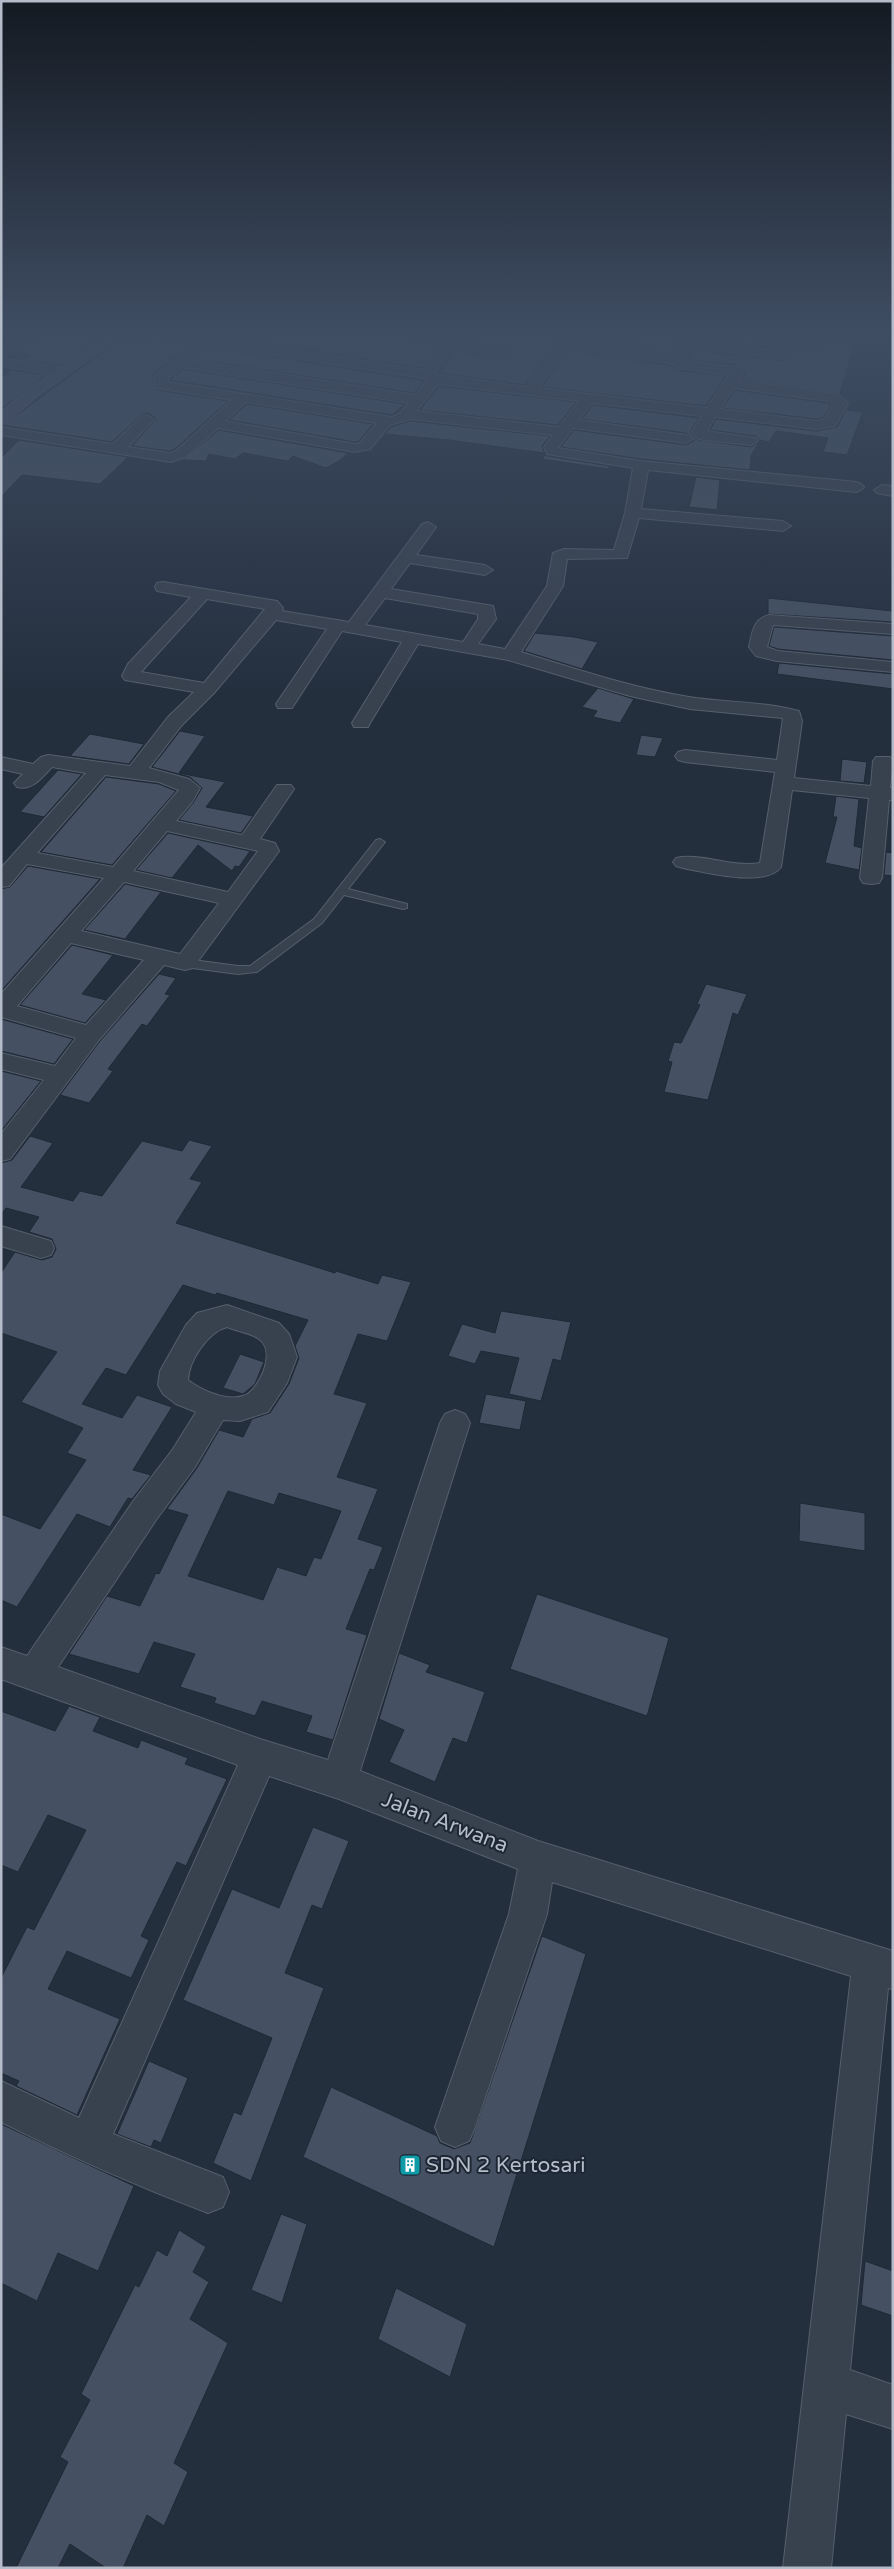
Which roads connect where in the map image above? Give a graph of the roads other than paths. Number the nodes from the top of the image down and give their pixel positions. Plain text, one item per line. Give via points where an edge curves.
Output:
1 (140, 454) edge
2 (178, 454) edge
3 (570, 454) edge
4 (641, 465) junction
5 (856, 487) dead end
6 (633, 513) junction
7 (783, 526) dead end
8 (428, 527) dead end
9 (406, 558) junction
10 (485, 570) dead end
11 (163, 587) dead end
12 (379, 592) junction
13 (202, 594) junction
14 (272, 614) junction
15 (346, 626) junction
16 (893, 629) edge
17 (414, 637) junction
18 (467, 648) junction
19 (510, 655) junction
20 (893, 667) edge
21 (208, 689) junction
22 (285, 704) dead end
23 (361, 723) dead end
24 (685, 756) dead end
25 (883, 761) dead end
26 (1, 763) edge
27 (100, 769) junction
28 (135, 773) junction
29 (785, 775) junction
30 (284, 789) dead end
31 (887, 794) edge
32 (163, 824) junction
33 (248, 842) junction
34 (380, 842) dead end
35 (24, 858) junction
36 (683, 862) dead end
37 (118, 874) junction
38 (871, 878) dead end
39 (1, 881) edge
40 (342, 890) junction
41 (233, 900) junction
42 (403, 906) dead end
43 (68, 935) junction
44 (160, 956) junction
45 (185, 963) junction
46 (91, 1034) junction
47 (1, 1061) edge
48 (61, 1076) junction
49 (2, 1151) edge
50 (1, 1236) edge
51 (41, 1248) dead end
52 (215, 1407) dead end
53 (455, 1423) dead end
54 (1, 1663) edge
55 (34, 1675) junction
56 (260, 1756) junction
57 (339, 1781) junction
58 (533, 1885) junction
59 (876, 1979) edge
60 (1, 2101) edge
61 (455, 2127) dead end
62 (88, 2144) junction
63 (208, 2192) dead end
64 (826, 2385) junction
65 (893, 2407) edge
66 (807, 2568) edge

1 - 2 street via 165,458
3 - 4 street
4 - 5 street
4 - 6 street
6 - 7 street
6 - 19 street via 621,555 559,556 555,586
8 - 9 street
9 - 10 street
9 - 12 street
11 - 13 street
12 - 15 street
12 - 18 street via 487,610 487,619
13 - 14 street via 270,605 274,608
13 - 21 street via 134,668 131,676
14 - 15 street
14 - 21 street
15 - 17 street
15 - 22 street
16 - 20 street via 769,620 763,624 758,647 762,652 777,656
17 - 18 street
17 - 23 street
18 - 19 street
19 - 29 street via 636,692 690,703 792,715 794,721
21 - 28 street via 175,721
24 - 29 street
25 - 31 street
26 - 27 street via 30,777 44,762 52,760
27 - 28 street
27 - 35 street
28 - 32 street via 183,783 190,788
29 - 31 street
29 - 36 street via 770,868 750,871
30 - 33 street
31 - 38 street
32 - 33 street
32 - 37 street
33 - 41 street via 268,847 269,851
34 - 40 lane
35 - 37 street
35 - 39 street
37 - 41 street
37 - 43 street
40 - 42 lane
40 - 45 lane via 318,921 253,969
41 - 45 street
43 - 44 street
43 - 46 street via 1,1009
44 - 45 street
44 - 46 street
46 - 48 street
47 - 48 street
48 - 49 street
50 - 51 street
52 - 55 street via 184,1458 145,1510
53 - 57 street
54 - 55 street, Jalan Arwana
55 - 56 street, Jalan Arwana
56 - 57 street, Jalan Arwana
56 - 62 street
57 - 58 street, Jalan Arwana
58 - 59 street, Jalan Arwana
58 - 61 street via 495,2016
59 - 64 street
60 - 62 street
62 - 63 street via 140,2168
64 - 65 street
64 - 66 street

